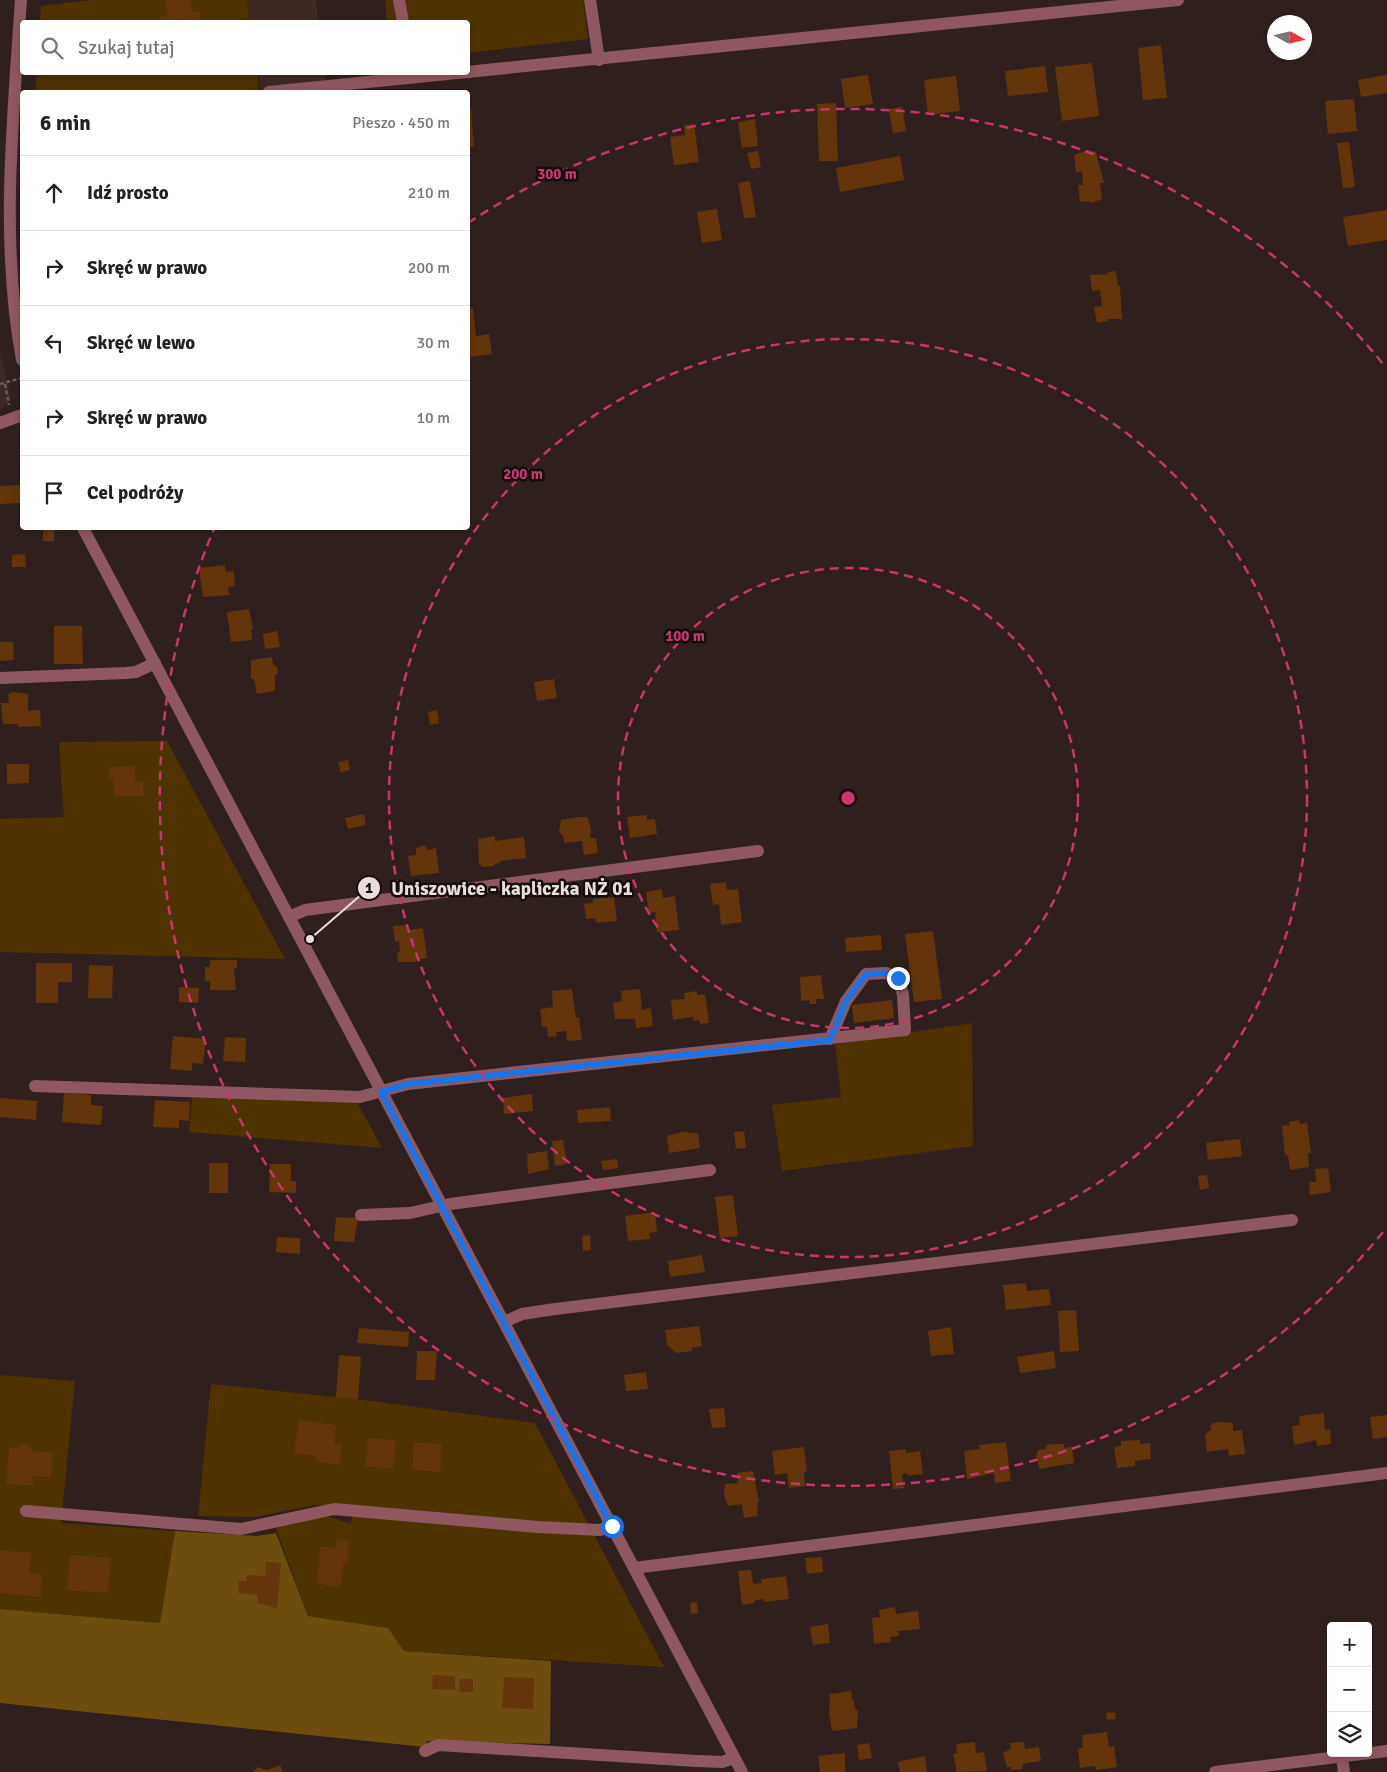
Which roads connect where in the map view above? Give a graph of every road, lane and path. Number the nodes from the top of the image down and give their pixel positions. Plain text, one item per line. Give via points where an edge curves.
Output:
1 (21, 0) edge
2 (399, 0) edge
3 (590, 0) edge
4 (1178, 0) edge
5 (20, 20) edge
6 (403, 20) edge
7 (20, 38) edge
8 (599, 60) junction
9 (470, 70) edge
10 (412, 75) edge
11 (285, 90) edge
12 (18, 113) edge
13 (20, 347) edge
14 (20, 379) edge
15 (0, 384) edge
16 (5, 384) junction
17 (18, 417) edge
18 (0, 423) edge
19 (84, 530) edge
20 (154, 663) junction
21 (0, 678) edge
22 (758, 851) dead end
23 (289, 918) junction
24 (830, 1040) junction
25 (35, 1086) dead end
26 (381, 1092) junction
27 (710, 1170) dead end
28 (442, 1205) junction
29 (362, 1215) dead end
30 (1292, 1220) dead end
31 (504, 1322) junction
32 (1387, 1473) edge
33 (26, 1511) dead end
34 (612, 1526) junction
35 (634, 1568) junction
36 (425, 1750) dead end
37 (1387, 1751) edge
38 (1372, 1753) edge
39 (1334, 1757) edge
40 (1342, 1757) edge
41 (734, 1758) junction
42 (742, 1772) edge
43 (1215, 1772) edge
44 (1344, 1772) edge

1 - 5 street
2 - 6 street
3 - 8 street
4 - 8 street
7 - 12 street
8 - 9 street
10 - 11 street
12 - 13 street via 10,170 10,260
14 - 16 path
15 - 16 path
16 - 17 path
17 - 18 street
19 - 20 street
20 - 21 street via 126,674
20 - 23 street
22 - 23 street via 306,910
23 - 26 street
24 - 24 street via 905,1030 903,995 898,978 886,973 866,974 846,1001
24 - 26 street via 408,1084
25 - 26 street via 353,1097
26 - 28 street
27 - 28 street
28 - 29 street via 410,1213
28 - 31 street
30 - 31 street via 555,1309 522,1314
31 - 34 street
32 - 35 street
33 - 34 street via 241,1529 334,1509 576,1530 603,1530
34 - 35 street
35 - 41 street
36 - 41 street via 438,1745 697,1762 722,1762
37 - 38 street
39 - 43 street
40 - 44 street
41 - 42 street

